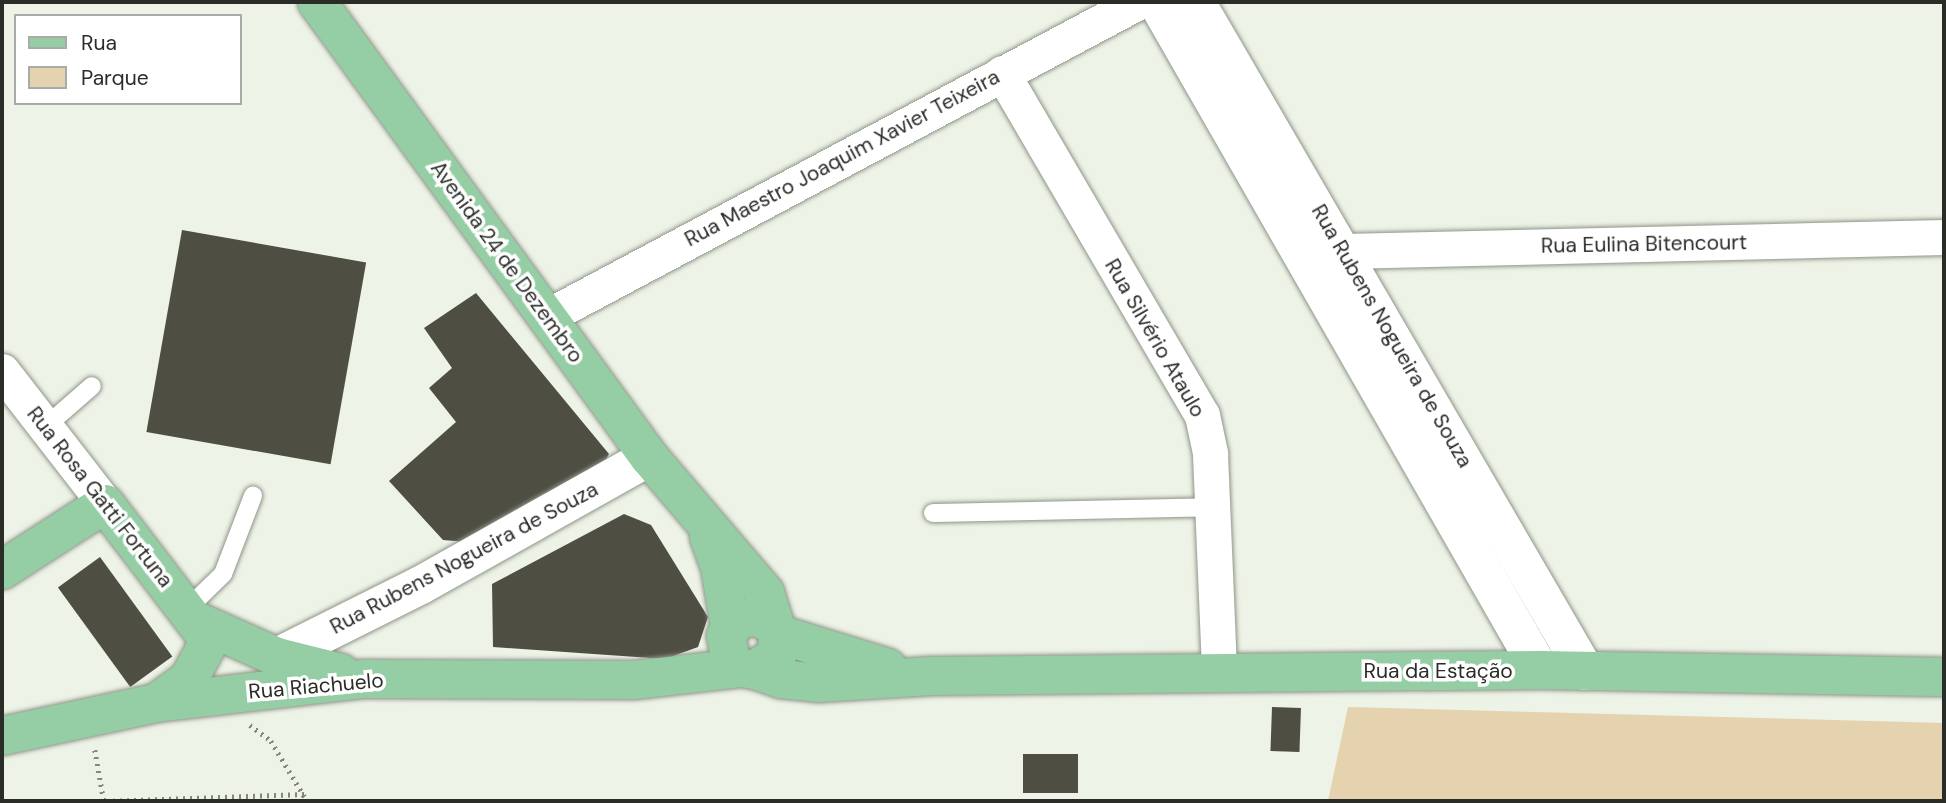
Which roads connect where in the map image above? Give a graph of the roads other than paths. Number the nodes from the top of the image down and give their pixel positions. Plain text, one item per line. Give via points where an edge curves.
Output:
1 (317, 2) edge
2 (1138, 2) edge
3 (1157, 2) edge
4 (1196, 2) edge
5 (1002, 73) junction
6 (1944, 237) edge
7 (1344, 251) junction
8 (1307, 259) junction
9 (546, 317) junction
10 (2, 371) edge
11 (92, 386) dead end
12 (45, 427) junction
13 (649, 457) junction
14 (253, 496) dead end
15 (105, 504) junction
16 (1214, 507) junction
17 (933, 513) dead end
18 (703, 519) junction
19 (2, 570) edge
20 (193, 615) junction
21 (775, 629) junction
22 (738, 650) junction
23 (277, 657) junction
24 (1540, 670) junction
25 (1585, 671) junction
26 (1219, 672) junction
27 (932, 676) junction
28 (1944, 677) edge
29 (363, 679) junction
30 (156, 703) junction
31 (2, 736) edge

1 - 9 main road, Avenida 24 de Dezembro
2 - 5 street, Rua Maestro Joaquim Xavier Teixeira
3 - 8 street, Rua Rubens Nogueira de Souza
4 - 7 street, Rua Rubens Nogueira de Souza
5 - 9 street, Rua Maestro Joaquim Xavier Teixeira
5 - 16 street, Rua Silvério Ataulo via 1202,415
6 - 7 street, Rua Eulina Bitencourt
7 - 8 street, Rua Eulina Bitencourt
7 - 25 street, Rua Rubens Nogueira de Souza
8 - 24 street, Rua Rubens Nogueira de Souza
9 - 13 main road, Avenida 24 de Dezembro
10 - 12 street, Rua Rosa Gatti Fortuna
11 - 12 lane
12 - 15 street, Rua Rosa Gatti Fortuna
13 - 18 main road, Avenida 24 de Dezembro
13 - 23 street, Rua Rubens Nogueira de Souza via 421,585
14 - 20 lane via 223,574
15 - 19 main road
15 - 20 main road, Rua Rosa Gatti Fortuna
16 - 17 lane
16 - 26 street, Rua Silvério Ataulo
18 - 21 main road, Avenida 24 de Dezembro via 765,593
18 - 22 main road, Avenida 24 de Dezembro via 720,567
20 - 23 main road
20 - 30 main road via 206,647 200,663 189,679
21 - 22 main road, Rua da Estação via 756,616
21 - 27 main road, Rua da Estação via 869,664
22 - 27 main road, Rua da Estação via 781,679 818,683
22 - 29 main road, Rua Riachuelo via 685,669 634,680
23 - 29 main road
24 - 25 main road, Rua da Estação
24 - 26 main road, Rua da Estação
25 - 28 main road, Rua da Estação
26 - 27 main road, Rua da Estação
29 - 30 main road, Rua Riachuelo
30 - 31 main road, Rua Riachuelo

